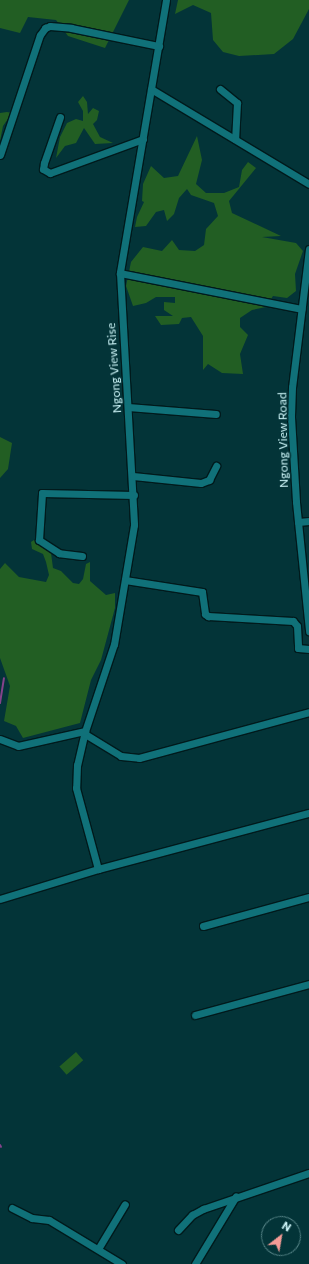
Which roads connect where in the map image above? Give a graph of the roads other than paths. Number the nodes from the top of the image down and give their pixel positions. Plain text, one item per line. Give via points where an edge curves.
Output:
1 (166, 0) edge
2 (159, 46) junction
3 (151, 89) junction
4 (220, 89) dead end
5 (60, 117) dead end
6 (143, 139) junction
7 (235, 139) junction
8 (0, 155) edge
9 (309, 184) edge
10 (309, 249) edge
11 (120, 273) junction
12 (301, 309) junction
13 (128, 407) junction
14 (216, 414) dead end
15 (216, 466) dead end
16 (133, 476) junction
17 (134, 495) junction
18 (309, 521) edge
19 (298, 522) junction
20 (82, 556) dead end
21 (125, 580) junction
22 (309, 631) edge
23 (309, 649) edge
24 (309, 712) edge
25 (85, 732) junction
26 (0, 739) edge
27 (309, 813) edge
28 (98, 869) junction
29 (309, 897) edge
30 (0, 899) edge
31 (203, 926) dead end
32 (309, 984) edge
33 (195, 1015) dead end
34 (309, 1173) edge
35 (236, 1196) junction
36 (125, 1204) dead end
37 (12, 1208) dead end
38 (178, 1230) dead end
39 (98, 1249) junction
40 (122, 1264) edge
41 (195, 1264) edge

1 - 2 street, Ngong View Rise
2 - 3 street, Ngong View Rise
2 - 8 street via 71,28 45,28 40,35
3 - 6 street, Ngong View Rise
3 - 7 street
4 - 7 street via 232,96 237,103
5 - 6 street via 44,163 44,169 50,174
6 - 11 street, Ngong View Rise
7 - 9 street
10 - 12 street, Ngong View Road
11 - 12 street
11 - 13 street, Ngong View Rise
12 - 19 street, Ngong View Road via 292,403
13 - 14 street
13 - 16 street, Ngong View Rise
15 - 16 street via 209,480 201,483
16 - 17 street, Ngong View Rise
17 - 20 street via 42,493 39,540 59,553
17 - 21 street, Ngong View Rise via 134,524
18 - 19 street
19 - 22 street, Ngong View Road
21 - 23 street via 202,592 205,614 208,616 293,621 297,626 298,648
21 - 25 street, Ngong View Rise via 114,644
24 - 25 street via 132,759 115,753
25 - 26 street via 18,746
25 - 28 street, Ngong View Rise via 75,779
27 - 28 street
28 - 30 street
29 - 31 street
32 - 33 street
34 - 35 street
35 - 38 street via 192,1215
35 - 41 street
36 - 39 street
37 - 39 street via 32,1218 49,1220
39 - 40 street

